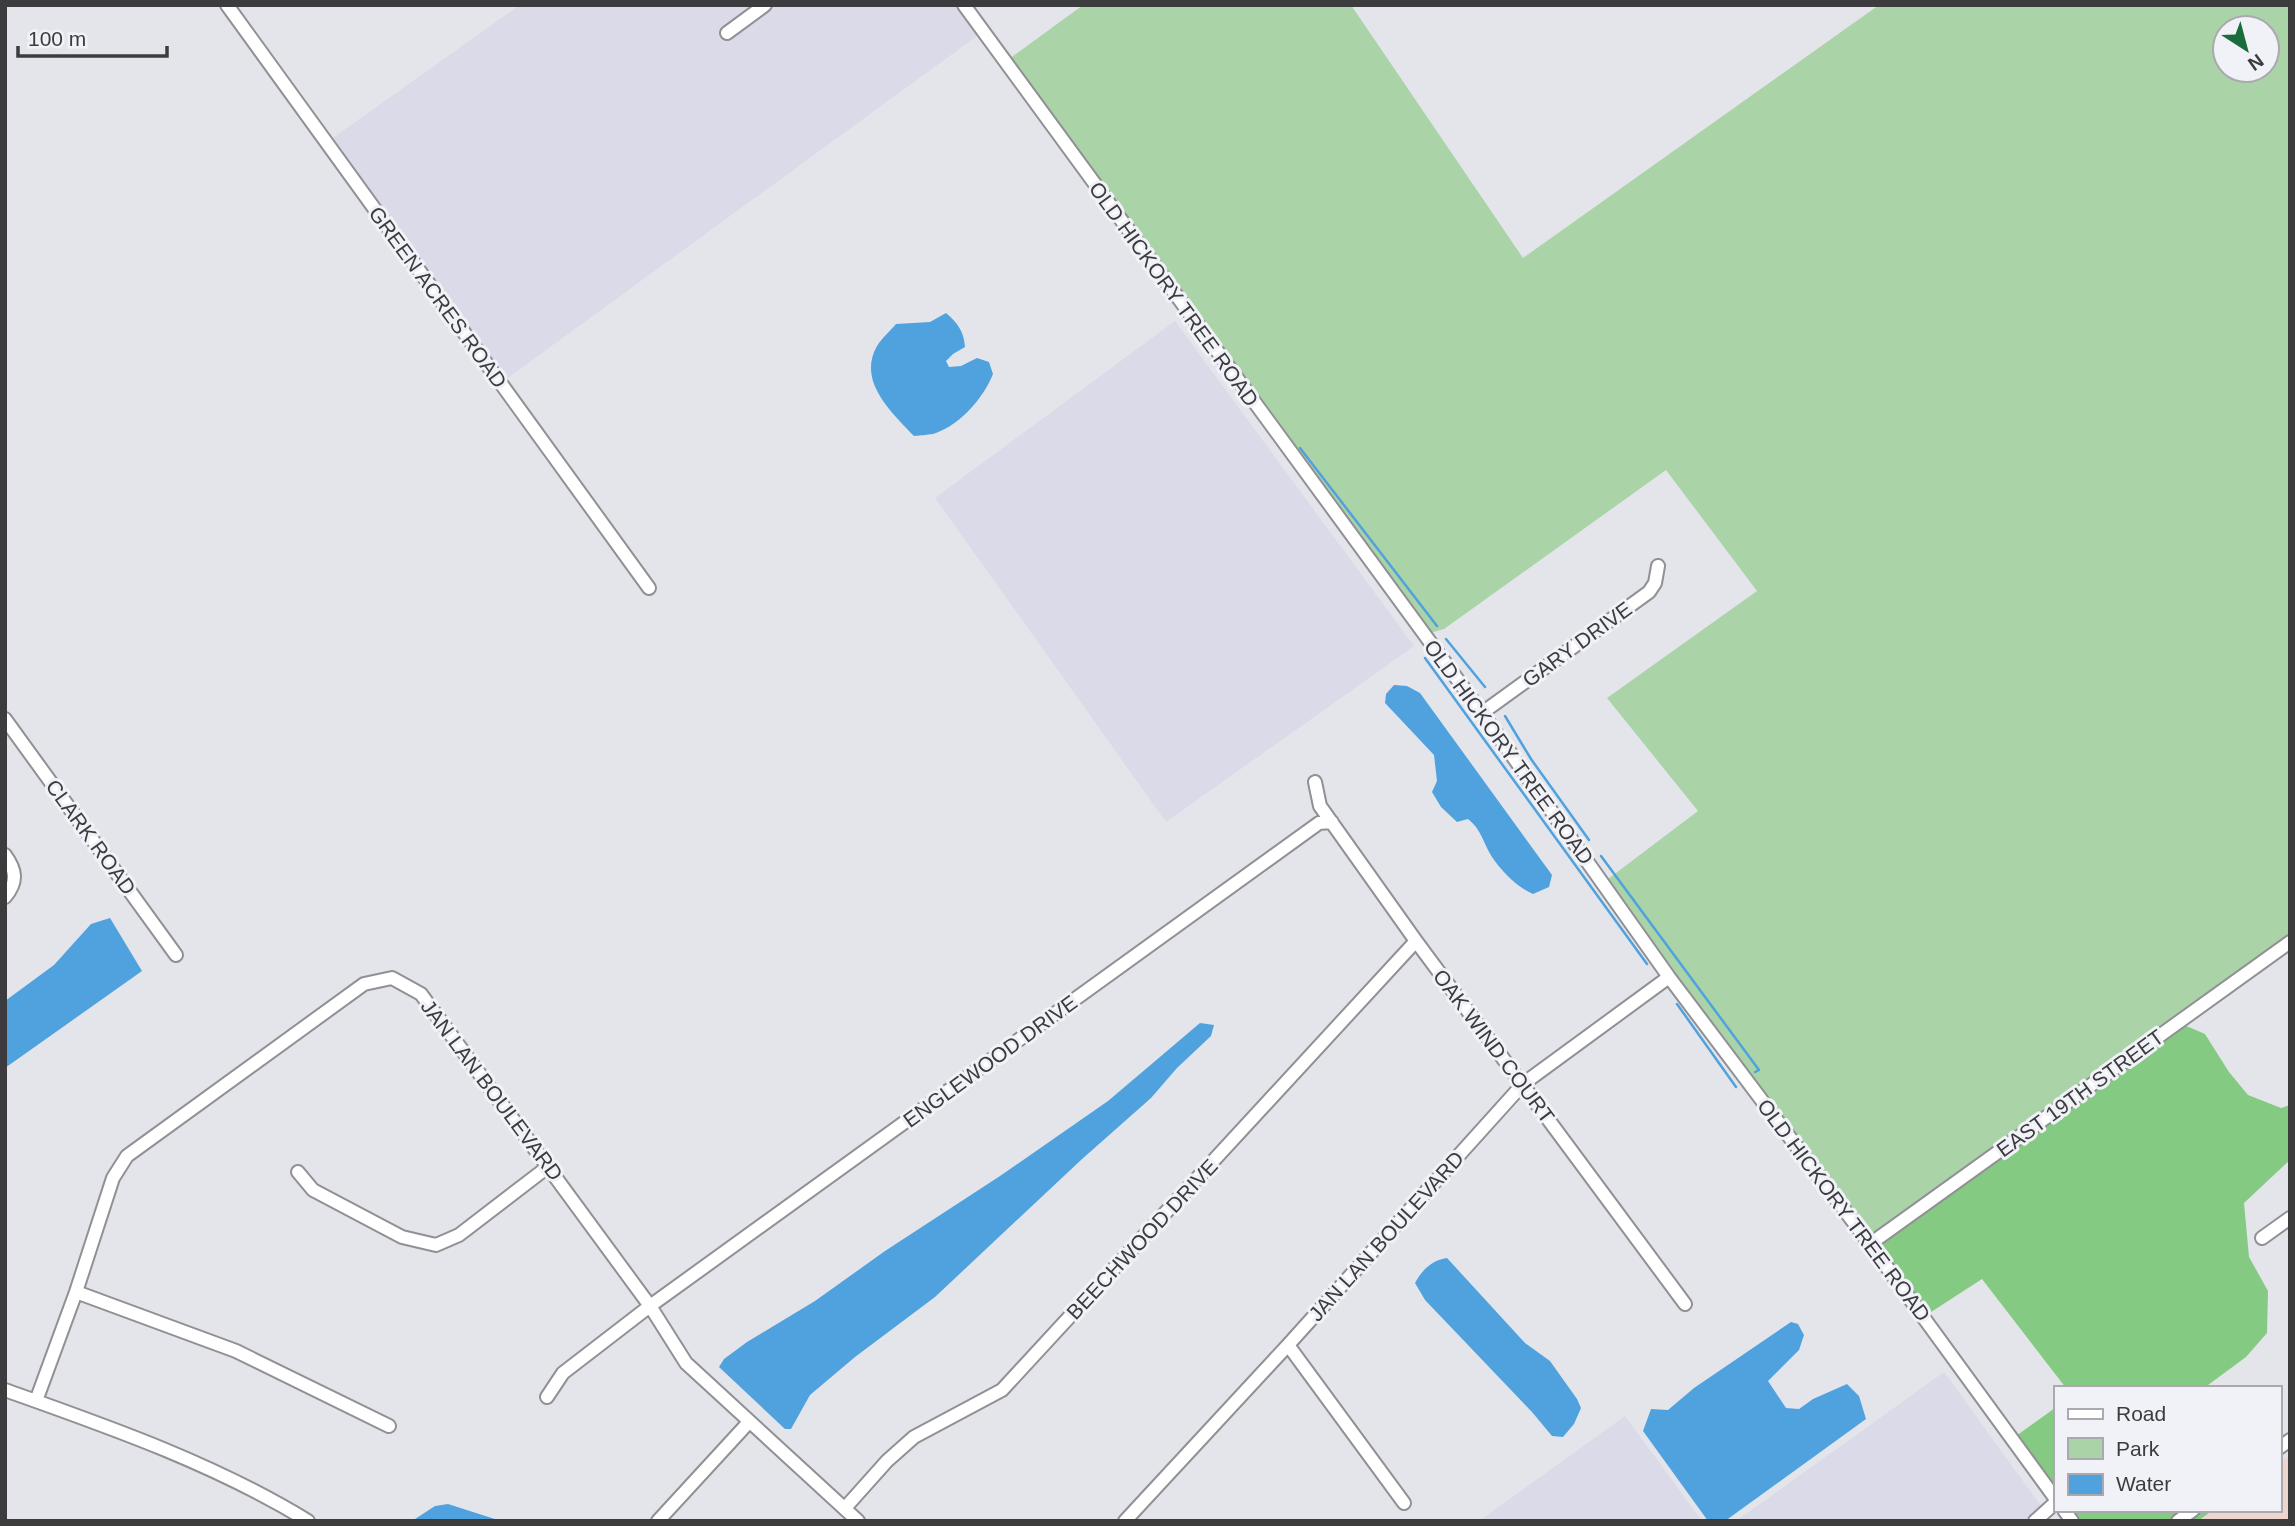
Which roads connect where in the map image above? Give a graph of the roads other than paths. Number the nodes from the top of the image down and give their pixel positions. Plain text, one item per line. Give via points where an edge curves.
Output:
1 (227, 5) edge
2 (964, 5) edge
3 (758, 7) edge
4 (727, 33) dead end
5 (1658, 566) dead end
6 (649, 588) dead end
7 (1482, 713) junction
8 (5, 719) edge
9 (1315, 782) dead end
10 (1332, 822) junction
11 (5, 855) edge
12 (5, 897) edge
13 (1416, 941) junction
14 (2290, 942) edge
15 (176, 955) dead end
16 (1670, 977) junction
17 (1523, 1084) junction
18 (549, 1166) junction
19 (298, 1172) dead end
20 (2290, 1218) edge
21 (2262, 1238) dead end
22 (1870, 1244) junction
23 (76, 1292) junction
24 (1685, 1304) dead end
25 (650, 1306) junction
26 (1288, 1345) junction
27 (5, 1390) edge
28 (547, 1397) dead end
29 (36, 1401) junction
30 (750, 1422) junction
31 (389, 1426) dead end
32 (2054, 1500) edge
33 (2054, 1502) edge
34 (1404, 1503) dead end
35 (845, 1508) junction
36 (307, 1521) edge
37 (658, 1521) edge
38 (858, 1521) edge
39 (1125, 1521) edge
40 (2035, 1521) edge

1 - 6 street, GREEN ACRES ROAD
2 - 7 street, OLD HICKORY TREE ROAD
3 - 4 street
5 - 7 street, GARY DRIVE via 1649,592
7 - 16 street, OLD HICKORY TREE ROAD
8 - 15 street, CLARK ROAD
9 - 10 street, OAK WIND COURT via 1320,806
10 - 13 street, OAK WIND COURT
10 - 25 street, ENGLEWOOD DRIVE via 1308,831
11 - 12 street via 15,875 14,886
13 - 17 street, OAK WIND COURT
13 - 35 street, BEECHWOOD DRIVE via 1002,1390 914,1437
14 - 22 street, EAST 19TH STREET
16 - 17 street, JAN LAN BOULEVARD
16 - 22 street, OLD HICKORY TREE ROAD
17 - 24 street, OAK WIND COURT
17 - 26 street, JAN LAN BOULEVARD
18 - 19 street via 459,1235 436,1245 402,1237 313,1190
18 - 23 street, JAN LAN BOULEVARD via 421,994 392,978 364,984 127,1156 113,1178
18 - 25 street, JAN LAN BOULEVARD
20 - 21 street
22 - 32 street, OLD HICKORY TREE ROAD
23 - 29 street, JAN LAN BOULEVARD
23 - 31 street via 236,1351
25 - 28 street, ENGLEWOOD DRIVE via 563,1373
25 - 30 street, JAN LAN BOULEVARD via 685,1363
26 - 34 street
26 - 39 street, JAN LAN BOULEVARD
27 - 29 street
29 - 36 street via 167,1449 266,1495
30 - 35 street, JAN LAN BOULEVARD
30 - 37 street
33 - 40 street
35 - 38 street, JAN LAN BOULEVARD

